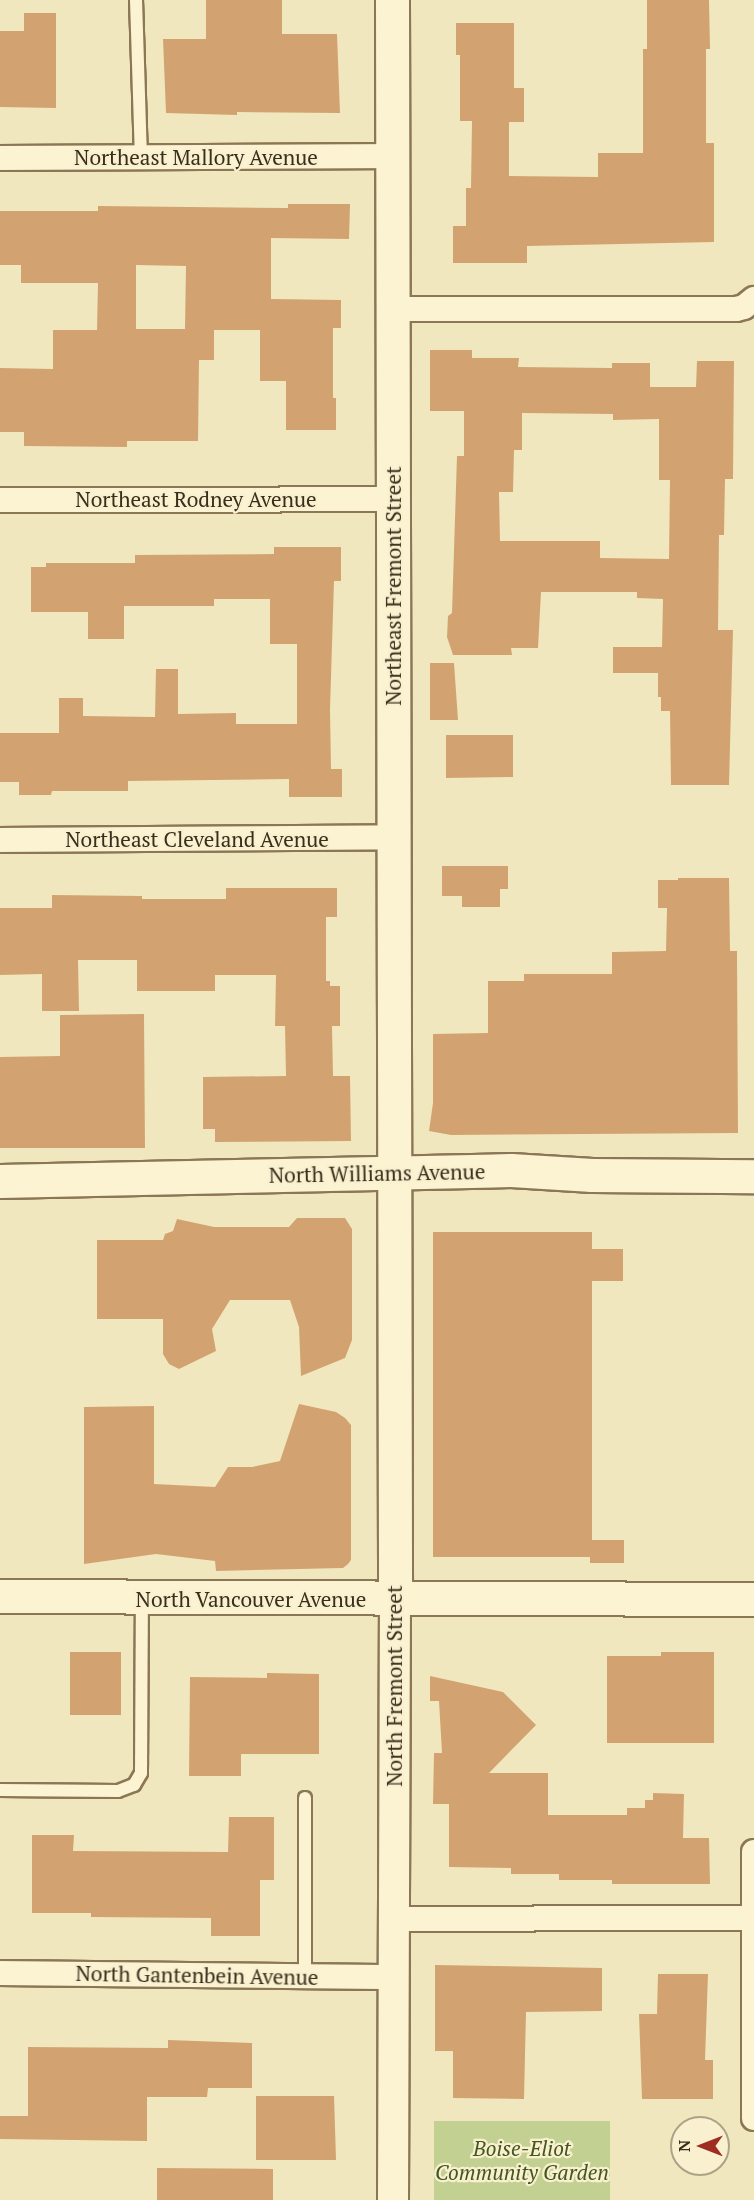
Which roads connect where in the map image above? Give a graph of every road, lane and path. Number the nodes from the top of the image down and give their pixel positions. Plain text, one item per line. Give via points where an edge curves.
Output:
1 (136, 0) edge
2 (392, 0) edge
3 (392, 156) junction
4 (141, 157) junction
5 (0, 158) edge
6 (754, 299) edge
7 (392, 309) junction
8 (392, 499) junction
9 (0, 500) edge
10 (393, 837) junction
11 (0, 840) edge
12 (393, 1172) junction
13 (754, 1176) edge
14 (0, 1181) edge
15 (0, 1596) edge
16 (142, 1598) junction
17 (395, 1599) junction
18 (754, 1599) edge
19 (0, 1790) edge
20 (305, 1798) dead end
21 (754, 1852) edge
22 (754, 1918) edge
23 (394, 1919) junction
24 (0, 1973) edge
25 (305, 1976) junction
26 (394, 1977) junction
27 (754, 2118) edge
28 (393, 2200) edge

1 - 4 lane
2 - 3 main road, Northeast Fremont Street
3 - 4 street, Northeast Mallory Avenue
3 - 7 main road, Northeast Fremont Street
4 - 5 street, Northeast Mallory Avenue
6 - 7 street via 736,309
7 - 8 main road, Northeast Fremont Street
8 - 9 street, Northeast Rodney Avenue
8 - 10 main road, Northeast Fremont Street
10 - 11 street, Northeast Cleveland Avenue
10 - 12 main road, Northeast Fremont Street
12 - 13 main road, North Williams Avenue via 511,1170
12 - 14 main road, North Williams Avenue
12 - 17 main road, North Fremont Street
15 - 16 main road, North Vancouver Avenue
16 - 17 main road, North Vancouver Avenue
16 - 19 lane via 141,1773 134,1785 118,1791
17 - 18 main road, North Vancouver Avenue
17 - 23 street, North Fremont Street
20 - 25 lane
21 - 22 street
22 - 23 street
22 - 27 street
23 - 26 street, North Fremont Street
24 - 25 street, North Gantenbein Avenue
25 - 26 street, North Gantenbein Avenue
26 - 28 street, North Fremont Street

